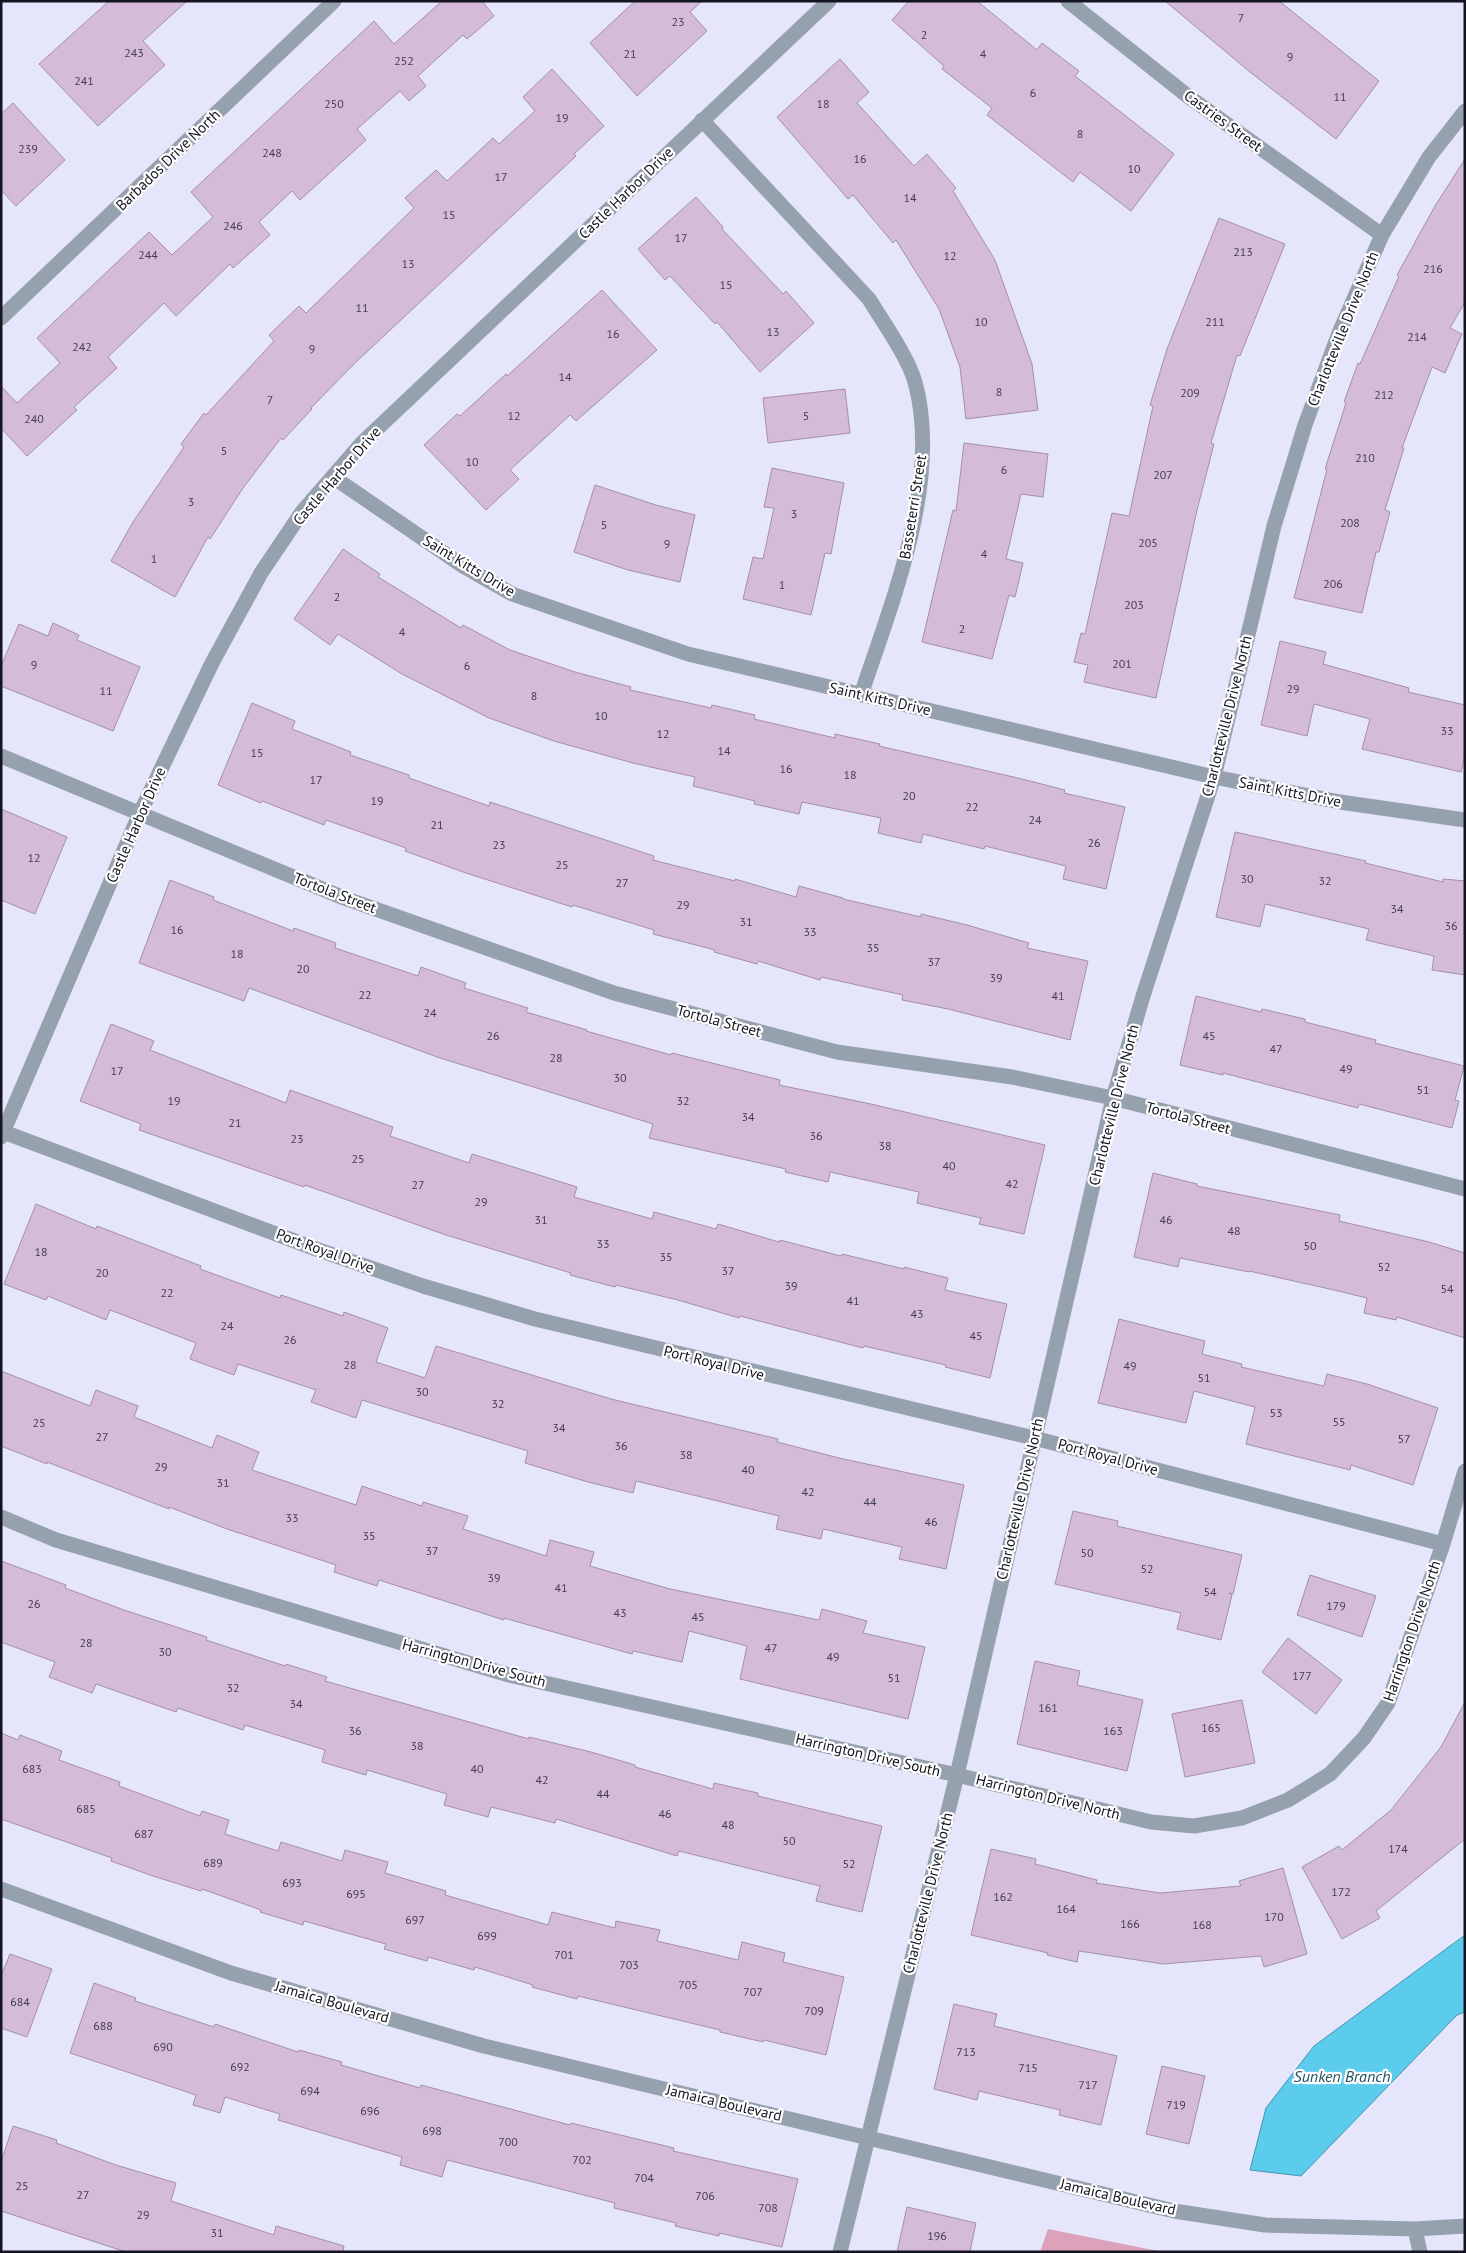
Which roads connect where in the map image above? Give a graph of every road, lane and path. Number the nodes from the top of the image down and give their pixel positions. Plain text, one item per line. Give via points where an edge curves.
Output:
1 (334, 1) edge
2 (829, 1) edge
3 (1068, 1) edge
4 (1465, 111) edge
5 (702, 120) junction
6 (1382, 235) junction
7 (1, 318) edge
8 (333, 477) junction
9 (861, 695) junction
10 (1, 756) edge
11 (1214, 777) junction
12 (140, 813) junction
13 (1465, 820) edge
14 (1113, 1098) junction
15 (2, 1133) edge
16 (1465, 1190) edge
17 (1034, 1438) junction
18 (1465, 1470) edge
19 (1, 1517) edge
20 (1442, 1544) junction
21 (957, 1775) junction
22 (1, 1889) edge
23 (869, 2138) junction
24 (1465, 2226) edge
25 (1415, 2229) junction
26 (840, 2252) edge
27 (1420, 2252) edge

1 - 7 street, Barbados Drive North
2 - 5 street, Castle Harbor Drive
3 - 6 street, Castries Street via 1189,97
4 - 6 street, Charlotteville Drive North via 1429,157
5 - 8 street, Castle Harbor Drive via 362,443
5 - 9 street, Basseterri Street via 869,299 891,332 914,380 923,421 922,470 908,550
6 - 11 street, Charlotteville Drive North via 1339,334 1305,425 1274,526
8 - 9 street, Saint Kitts Drive via 463,566 512,594 688,654
8 - 12 street, Castle Harbor Drive via 302,512 261,573 212,663
9 - 11 street, Saint Kitts Drive
10 - 12 street, Tortola Street
11 - 13 street, Saint Kitts Drive via 1340,802
11 - 14 street, Charlotteville Drive North via 1142,996
12 - 14 street, Tortola Street via 344,898 614,993 837,1052 1012,1077
12 - 15 street, Castle Harbor Drive
14 - 16 street, Tortola Street
14 - 17 street, Charlotteville Drive North
15 - 17 street, Port Royal Drive via 423,1286 536,1319
17 - 20 street, Port Royal Drive
17 - 21 street, Charlotteville Drive North
18 - 20 street, Harrington Drive North
19 - 21 street, Harrington Drive South via 56,1540 509,1675
20 - 21 street, Harrington Drive North via 1388,1703 1364,1738 1330,1774 1288,1800 1242,1818 1194,1826 1151,1822
21 - 23 street, Charlotteville Drive North
22 - 23 street, Jamaica Boulevard via 231,1972 474,2043
23 - 25 street, Jamaica Boulevard via 1174,2211 1265,2225
23 - 26 street, Charlotteville Drive North
24 - 25 street, Jamaica Boulevard
25 - 27 street

